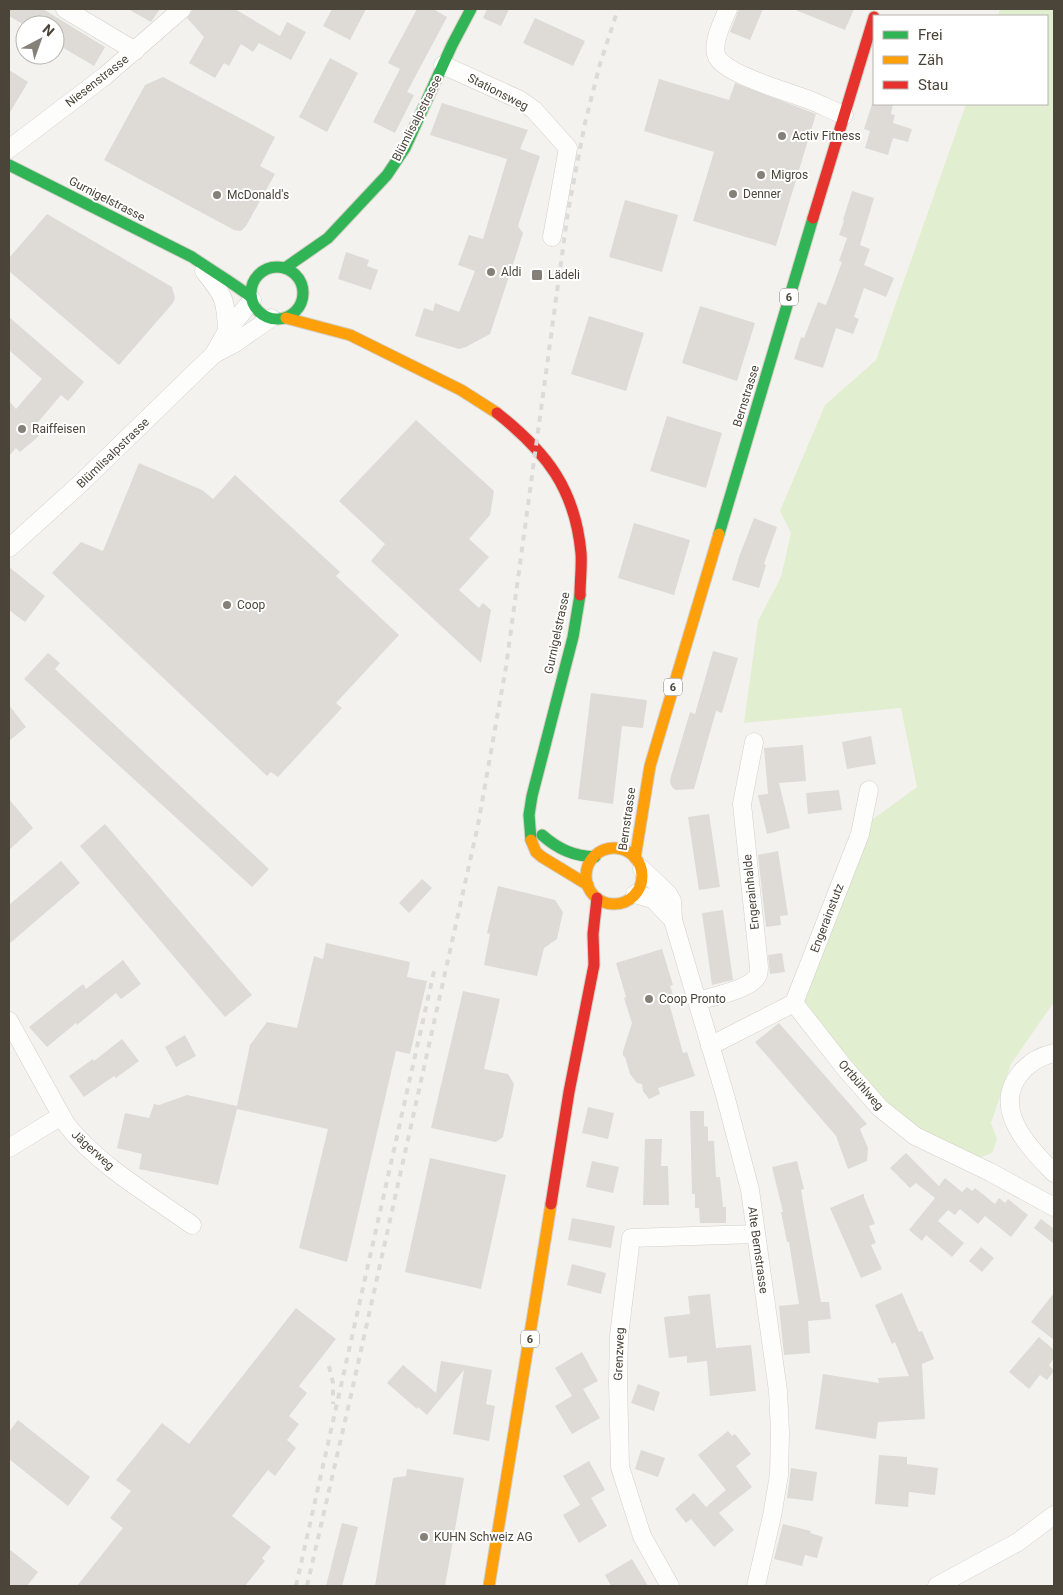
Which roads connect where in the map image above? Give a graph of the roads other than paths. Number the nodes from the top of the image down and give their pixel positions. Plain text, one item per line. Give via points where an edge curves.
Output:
1 (65, 9) edge
2 (182, 9) edge
3 (471, 9) edge
4 (728, 9) edge
5 (873, 20) edge
6 (135, 51) junction
7 (443, 66) junction
8 (844, 115) junction
9 (9, 149) edge
10 (9, 165) edge
11 (552, 237) dead end
12 (328, 238) junction
13 (192, 257) junction
14 (316, 262) dead end
15 (232, 268) dead end
16 (285, 268) junction
17 (248, 272) dead end
18 (262, 273) junction
19 (304, 286) junction
20 (252, 299) junction
21 (312, 306) dead end
22 (325, 316) dead end
23 (278, 318) junction
24 (227, 331) junction
25 (343, 332) junction
26 (214, 354) junction
27 (9, 548) edge
28 (754, 742) dead end
29 (645, 783) junction
30 (869, 790) dead end
31 (634, 798) dead end
32 (530, 819) junction
33 (617, 837) dead end
34 (609, 849) junction
35 (595, 857) junction
36 (638, 864) junction
37 (588, 885) junction
38 (597, 898) junction
39 (629, 898) junction
40 (616, 917) dead end
41 (673, 920) junction
42 (607, 941) dead end
43 (594, 965) junction
44 (697, 1001) junction
45 (794, 1003) junction
46 (9, 1022) edge
47 (710, 1046) junction
48 (1054, 1053) edge
49 (61, 1116) junction
50 (9, 1148) edge
51 (1054, 1173) edge
52 (1054, 1207) edge
53 (192, 1225) dead end
54 (756, 1234) junction
55 (1054, 1516) edge
56 (489, 1586) edge
57 (670, 1586) edge
58 (756, 1586) edge
59 (937, 1586) edge

1 - 6 street
2 - 6 street, Niesenstrasse
3 - 7 main road, Blümlisalpstrasse
4 - 8 street via 716,46 717,57 728,68
5 - 8 main road, Bernstrasse / 6
6 - 9 street, Niesenstrasse
7 - 11 street, Stationsweg via 520,100 534,110 568,148
7 - 12 main road, Blümlisalpstrasse via 430,98 396,161 373,191
8 - 29 main road, Bernstrasse / 6
10 - 13 main road, Gurnigelstrasse
12 - 14 main road, Blümlisalpstrasse
12 - 16 main road, Blümlisalpstrasse
13 - 15 main road, Gurnigelstrasse
13 - 20 main road, Gurnigelstrasse
13 - 24 street via 223,298
16 - 18 main road via 270,268
16 - 19 main road
17 - 18 main road
18 - 20 main road via 253,284
19 - 21 main road
19 - 23 main road via 300,306 295,312
20 - 23 main road via 258,310
20 - 24 street, Blümlisalpstrasse
22 - 25 main road, Gurnigelstrasse
23 - 25 main road, Gurnigelstrasse
23 - 26 street, Blümlisalpstrasse
24 - 26 street, Blümlisalpstrasse
25 - 32 main road, Gurnigelstrasse via 462,389 503,416 550,461 568,500 580,544 580,596 534,786
26 - 27 street, Blümlisalpstrasse
28 - 44 street, Engerainhalde via 742,804 759,974 743,987
29 - 31 main road, Bernstrasse / 6
29 - 36 main road, Bernstrasse / 6 via 637,839
30 - 45 street, Engerainstutz via 860,834
32 - 35 main road via 539,832 559,849
32 - 37 main road, Gurnigelstrasse via 529,832 537,853
33 - 34 main road, Bernstrasse
34 - 35 main road
34 - 36 main road via 624,850
35 - 37 main road via 587,868
36 - 39 main road via 642,882
36 - 41 street, Alte Bernstrasse via 668,894 672,901
37 - 38 main road
38 - 39 main road via 611,904
38 - 43 main road, 6
39 - 40 main road
39 - 41 street, Alte Bernstrasse via 653,899
41 - 44 street, Alte Bernstrasse
42 - 43 main road, 6
43 - 56 main road, 6 via 569,1092
44 - 47 street, Alte Bernstrasse
45 - 47 street
45 - 52 street, Ortbühlweg via 880,1108 915,1136
46 - 49 street, Jägerweg
47 - 54 street, Alte Bernstrasse via 740,1149
48 - 51 street via 1039,1058 1024,1069 1015,1080 1010,1101 1021,1135
49 - 50 street
49 - 53 street, Jägerweg via 75,1136 102,1160
54 - 57 street, Grenzweg via 631,1238 619,1336 620,1467 642,1536
54 - 58 street, Alte Bernstrasse via 778,1391 780,1453 776,1495
55 - 59 street via 1018,1542

